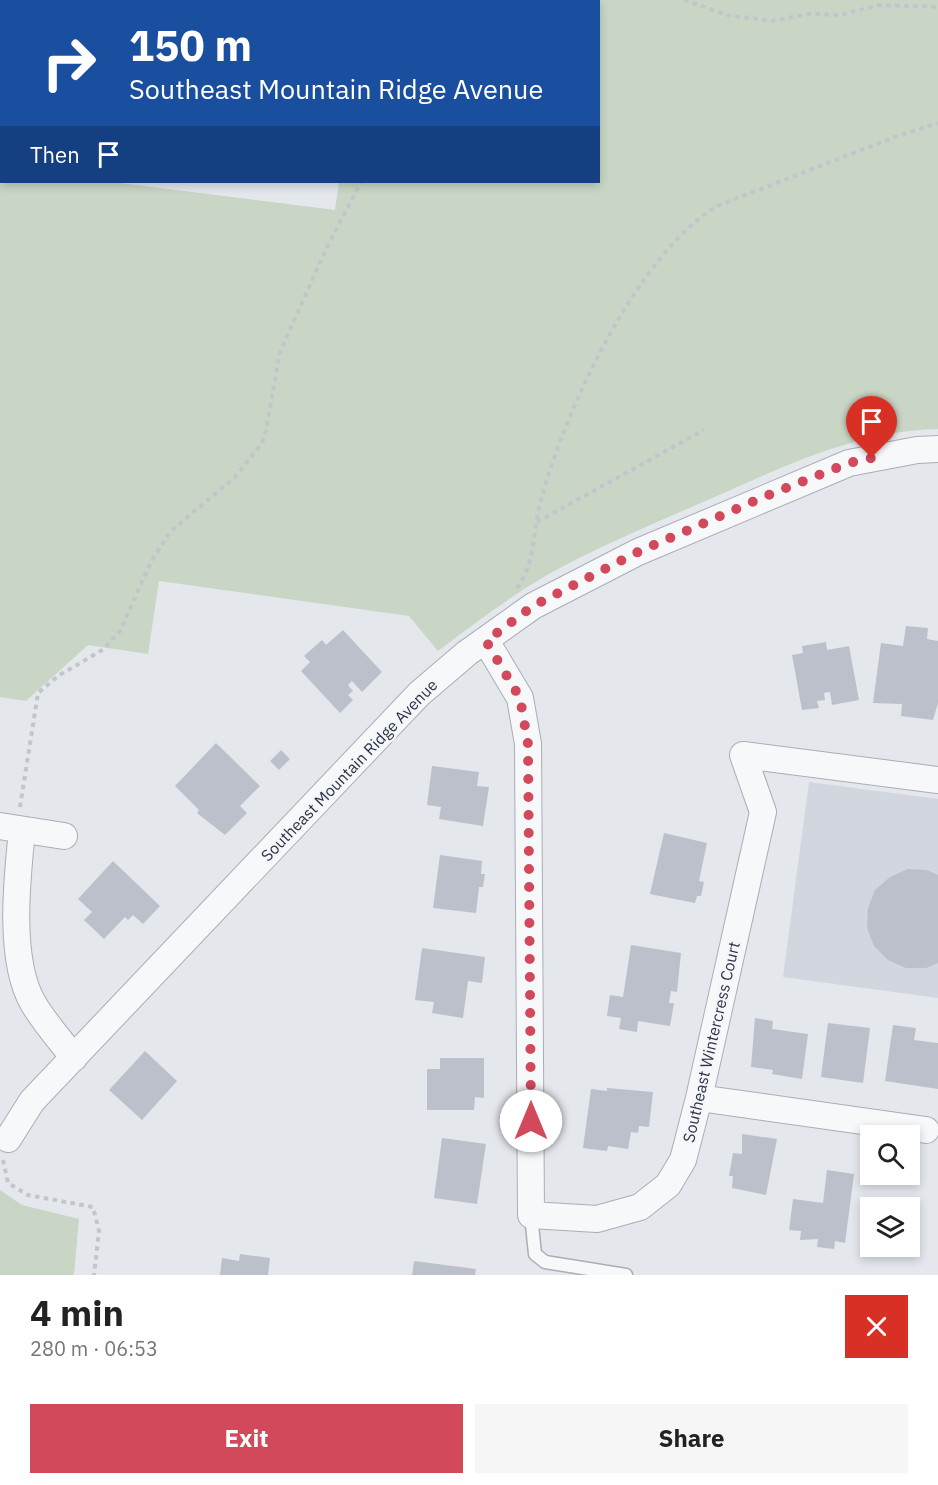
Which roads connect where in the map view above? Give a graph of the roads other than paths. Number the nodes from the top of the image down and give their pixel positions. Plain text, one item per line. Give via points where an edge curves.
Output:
1 (938, 449) edge
2 (486, 641) junction
3 (938, 780) edge
4 (11, 828) edge
5 (64, 836) dead end
6 (74, 1058) junction
7 (699, 1098) junction
8 (926, 1130) dead end
9 (8, 1139) road end
10 (531, 1215) junction
11 (626, 1275) edge

1 - 2 street, Southeast Mountain Ridge Avenue via 849,463 766,496 638,552 533,606
2 - 6 street, Southeast Mountain Ridge Avenue via 419,694
2 - 10 street via 520,698 528,744
3 - 7 street, Southeast Wintercress Court via 743,755 763,812
4 - 5 street
4 - 6 street via 20,959 32,1001
6 - 9 street, Southeast Mountain Ridge Avenue via 32,1101
7 - 8 street
7 - 10 street, Southeast Wintercress Court via 683,1160 668,1185 640,1208 597,1219
10 - 11 lane via 535,1254 545,1262

